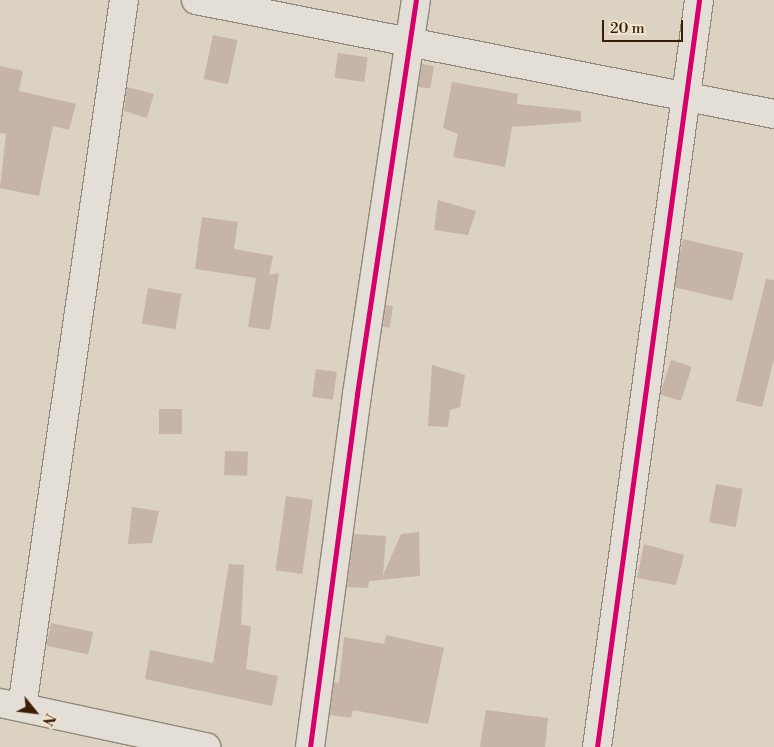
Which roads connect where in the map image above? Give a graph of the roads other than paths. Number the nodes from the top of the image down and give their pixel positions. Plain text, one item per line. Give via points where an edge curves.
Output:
1 (124, 0) edge
2 (196, 0) edge
3 (416, 0) edge
4 (699, 0) edge
5 (411, 44) junction
6 (684, 96) junction
7 (774, 114) edge
8 (11, 705) edge
9 (206, 747) edge
10 (310, 747) edge
11 (596, 747) edge

1 - 8 street
2 - 5 street
3 - 5 street
4 - 6 street
5 - 6 street
5 - 10 street via 357,394
6 - 7 street
6 - 11 street
8 - 9 street

